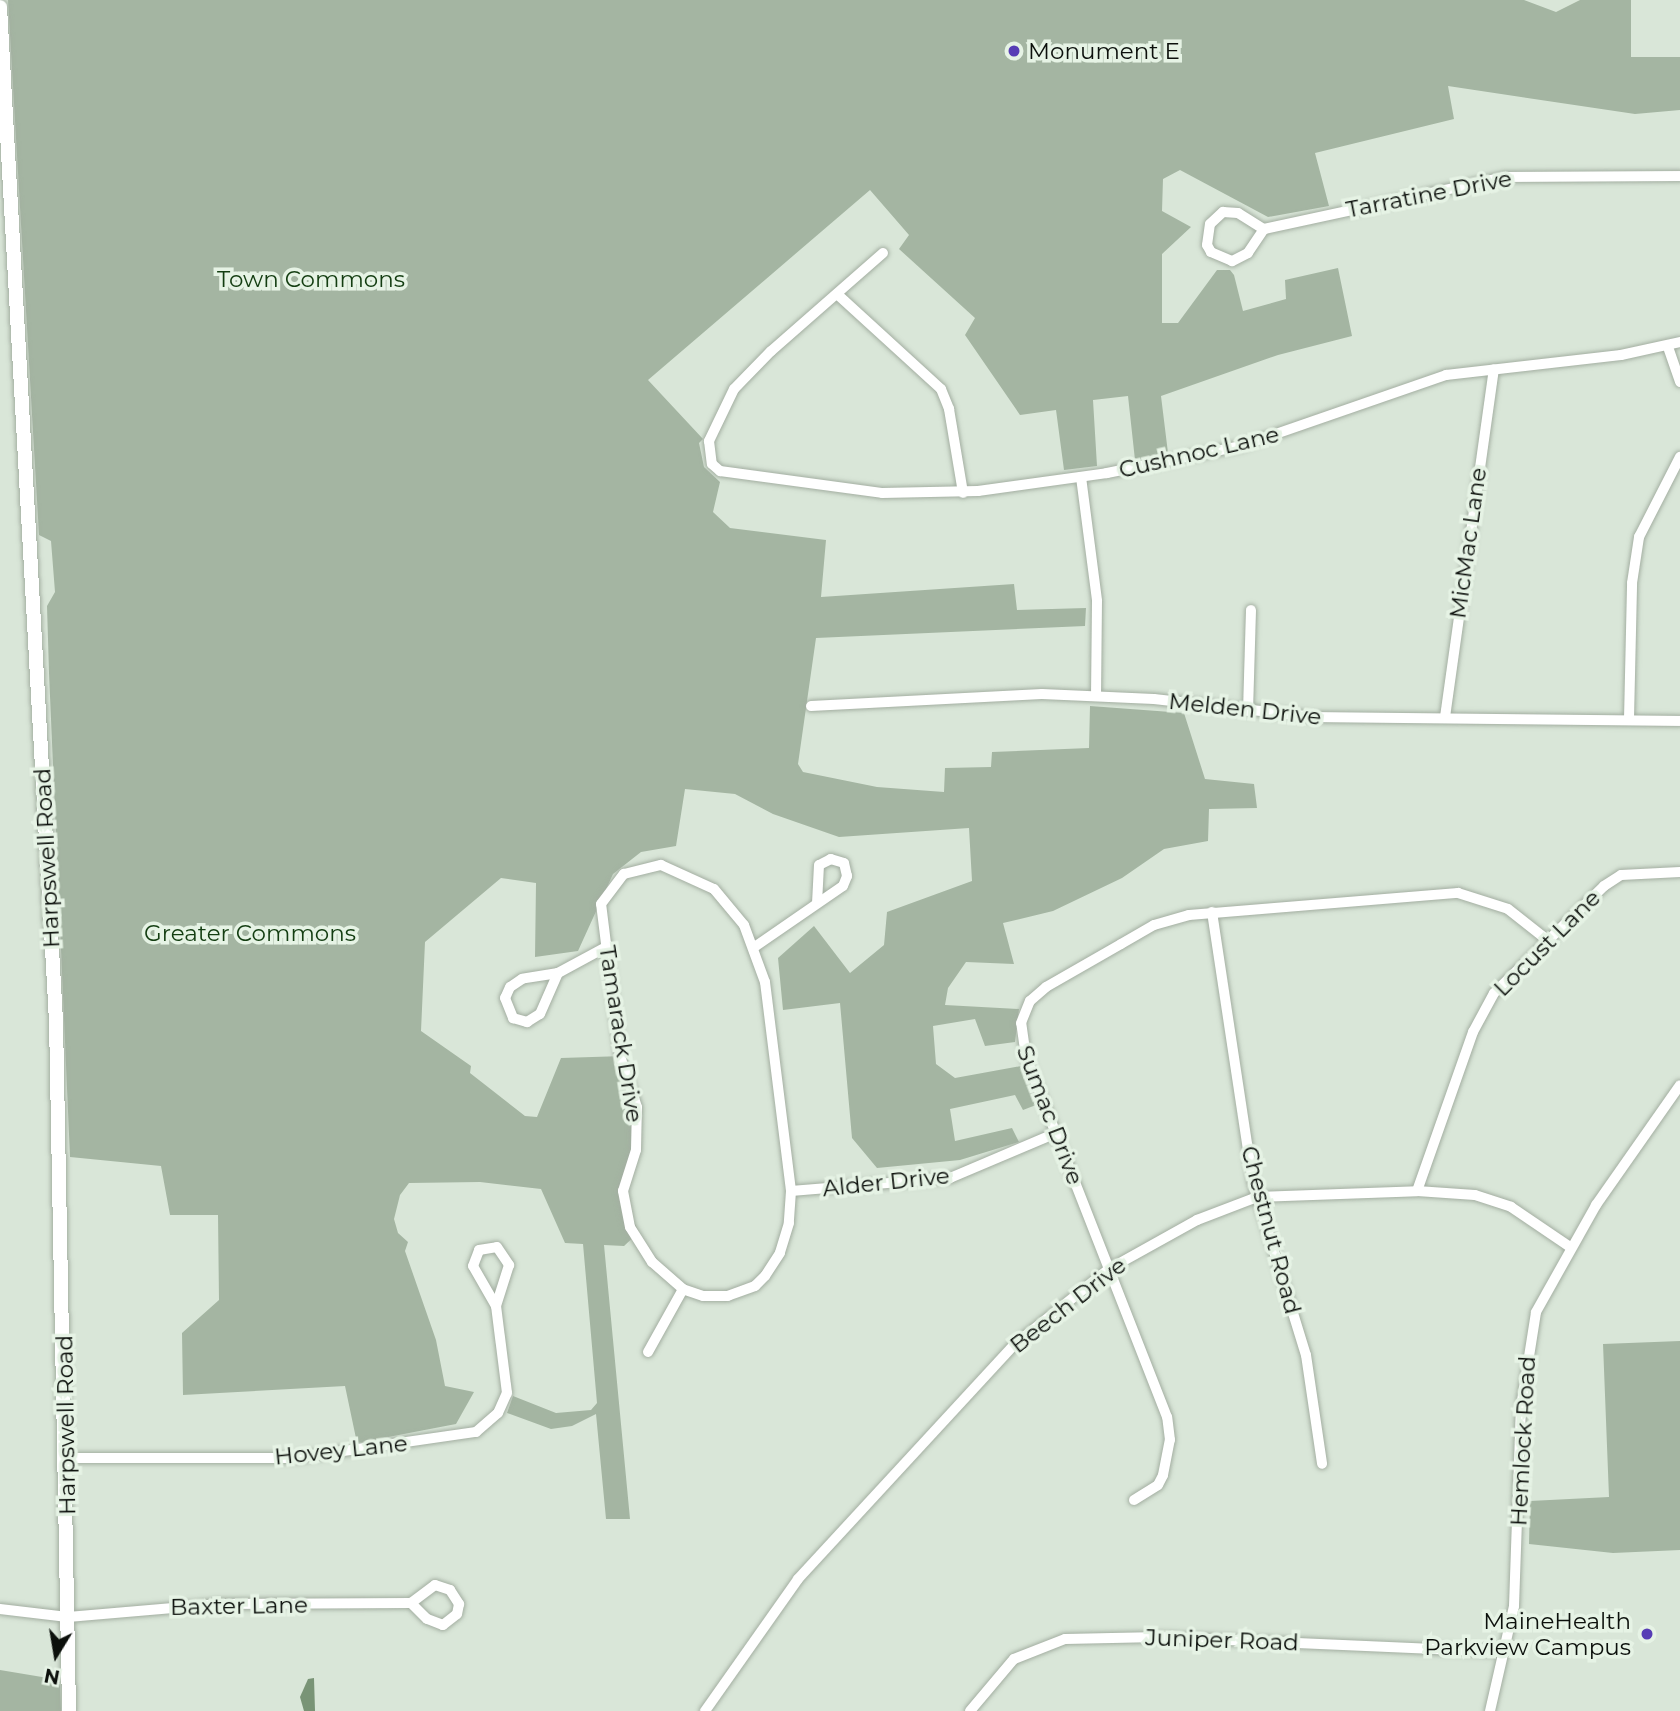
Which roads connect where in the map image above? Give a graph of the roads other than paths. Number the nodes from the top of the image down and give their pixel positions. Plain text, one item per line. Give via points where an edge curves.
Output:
1 (0, 7) edge
2 (1680, 176) edge
3 (1264, 229) junction
4 (883, 253) dead end
5 (837, 294) junction
6 (1680, 342) edge
7 (1668, 346) junction
8 (1494, 369) junction
9 (1680, 382) edge
10 (1680, 457) edge
11 (1081, 477) junction
12 (963, 493) junction
13 (1251, 610) dead end
14 (1096, 695) junction
15 (811, 706) dead end
16 (1248, 711) junction
17 (1445, 717) junction
18 (1629, 719) junction
19 (1680, 720) edge
20 (1680, 872) edge
21 (817, 902) dead end
22 (1212, 912) junction
23 (1546, 939) junction
24 (608, 946) junction
25 (752, 948) junction
26 (558, 973) junction
27 (1680, 1085) edge
28 (1055, 1133) junction
29 (791, 1191) junction
30 (1416, 1191) junction
31 (1256, 1197) junction
32 (1570, 1247) junction
33 (1109, 1269) junction
34 (683, 1289) junction
35 (496, 1306) junction
36 (648, 1352) dead end
37 (66, 1458) junction
38 (1322, 1464) dead end
39 (1134, 1500) dead end
40 (411, 1602) junction
41 (0, 1609) edge
42 (68, 1617) junction
43 (1504, 1652) junction
44 (69, 1711) edge
45 (705, 1711) edge
46 (970, 1711) edge
47 (1490, 1711) edge

1 - 37 main road, Harpswell Road via 56,1020
2 - 3 street, Tarratine Drive via 1496,178
3 - 3 street via 1248,253 1232,261 1212,252 1207,244 1210,224 1223,212 1238,212
4 - 5 street
5 - 12 street via 941,389 949,409
5 - 12 street, Cushnoc Lane via 741,380 712,429 712,464 720,471 882,493
6 - 7 street, Cushnoc Lane
7 - 8 street, Cushnoc Lane
7 - 9 street
8 - 11 street, Cushnoc Lane via 1403,387 1241,446
8 - 17 street, MicMac Lane
10 - 18 street via 1639,537 1632,583
11 - 12 street, Cushnoc Lane
11 - 14 street via 1097,601
13 - 16 street
14 - 15 street, Melden Drive
14 - 16 street, Melden Drive
16 - 17 street, Melden Drive via 1314,717
17 - 18 street, Melden Drive
18 - 19 street, Melden Drive
20 - 23 street, Locust Lane via 1621,875
21 - 25 street
22 - 23 street, Sumac Drive via 1458,893 1508,909
22 - 28 street, Sumac Drive via 1154,925 1046,987 1030,1001 1020,1035
22 - 31 street, Chestnut Road
23 - 30 street, Locust Lane via 1494,993 1477,1021
24 - 25 street, Tamarack Drive via 601,904 624,874 661,865 714,889 744,925
24 - 26 street
24 - 34 street, Tamarack Drive via 620,1056 637,1107 636,1150 623,1191 630,1227 652,1262
25 - 29 street, Tamarack Drive via 765,982
26 - 26 street via 540,1014 527,1022 513,1018 505,998 510,987 522,979
27 - 32 street, Hemlock Road via 1650,1122
28 - 29 street, Alder Drive via 950,1178
28 - 33 street, Sumac Drive
29 - 34 street, Tamarack Drive via 780,1253 755,1286 715,1297
30 - 31 street, Beech Drive
30 - 32 street, Beech Drive via 1500,1201
31 - 33 street, Beech Drive via 1197,1220
31 - 38 street, Chestnut Road via 1306,1355
32 - 43 street, Hemlock Road via 1536,1312 1526,1359 1516,1581
33 - 39 street, Sumac Drive via 1169,1428 1163,1475 1158,1485
33 - 45 street, Beech Drive via 1014,1345 947,1412 799,1579
34 - 36 street
35 - 35 street, Hovey Lane via 509,1260 489,1246 475,1254 472,1266
35 - 37 street, Hovey Lane via 507,1393 498,1413 475,1432 295,1458
37 - 42 main road, Harpswell Road
40 - 40 street, Baxter Lane via 435,1585 444,1585 459,1604 457,1614 443,1625 427,1619
40 - 42 street, Baxter Lane via 219,1604
41 - 42 street, Baxter Lane
42 - 44 main road, Harpswell Road
43 - 46 street, Juniper Road via 1159,1637 1065,1639 1014,1659
43 - 47 street, Hemlock Road

